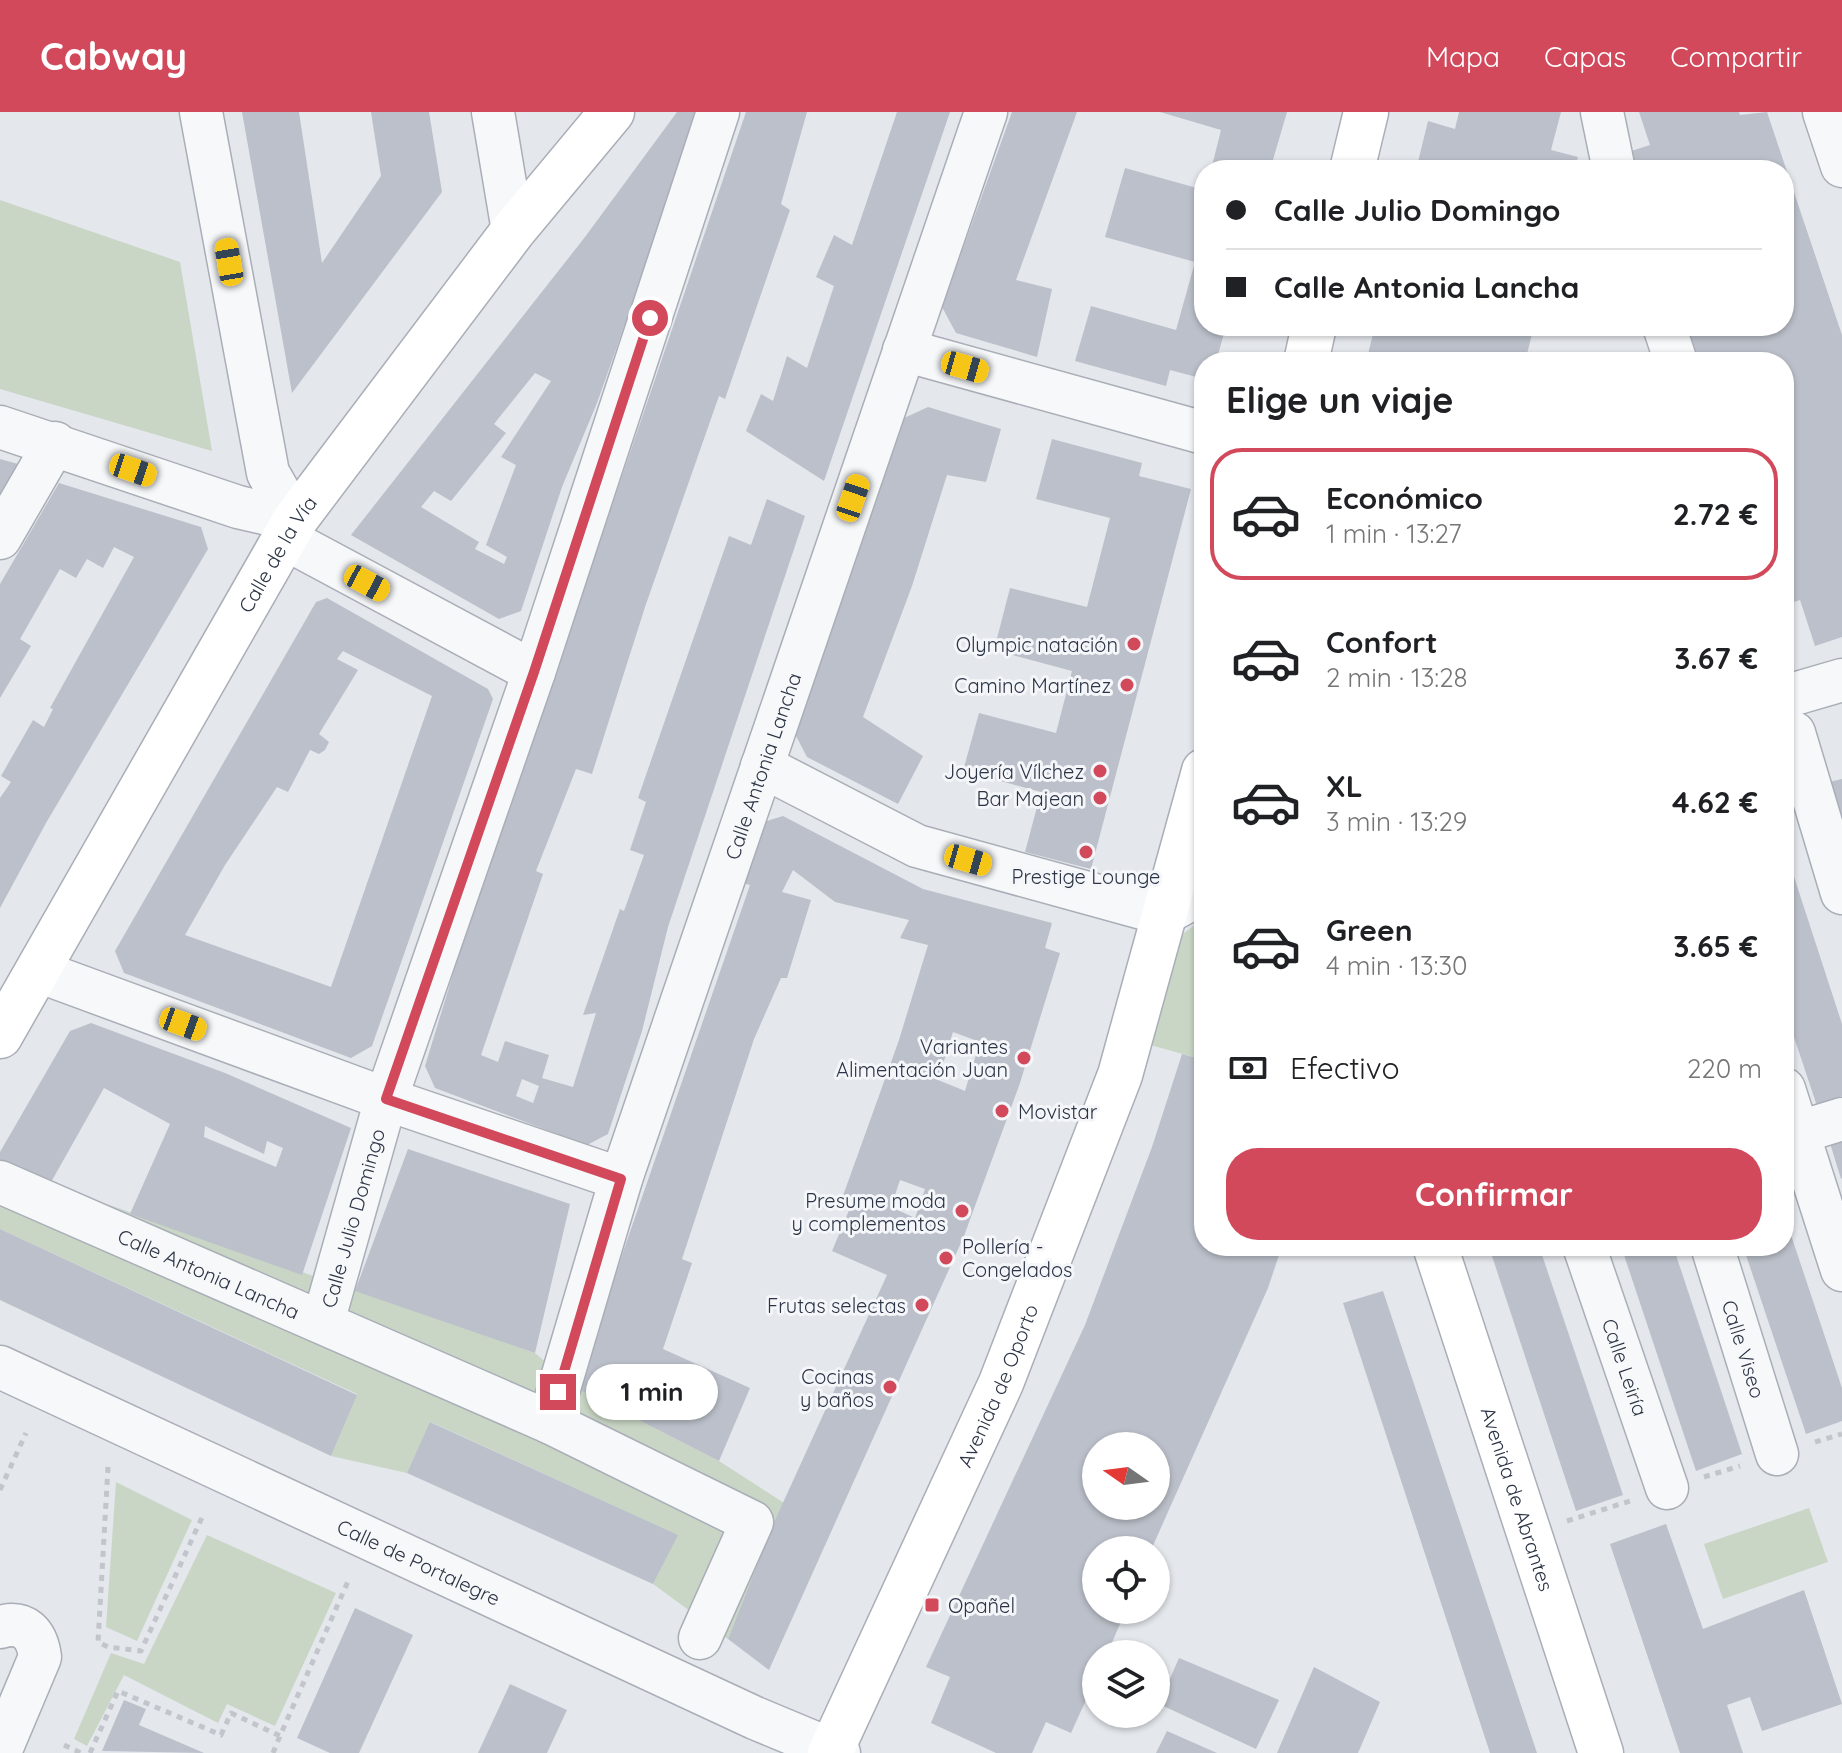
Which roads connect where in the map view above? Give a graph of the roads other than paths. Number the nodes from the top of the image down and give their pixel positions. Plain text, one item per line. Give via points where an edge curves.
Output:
1 (201, 112) edge
2 (493, 112) edge
3 (612, 112) edge
4 (718, 112) edge
5 (986, 112) edge
6 (1366, 112) edge
7 (1602, 112) edge
8 (1824, 112) edge
9 (1354, 160) edge
10 (1612, 160) edge
11 (1842, 166) edge
12 (513, 231) junction
13 (904, 350) junction
14 (0, 427) edge
15 (1194, 430) edge
16 (55, 443) junction
17 (290, 529) junction
18 (0, 538) edge
19 (534, 672) junction
20 (1842, 680) edge
21 (1794, 712) edge
22 (1794, 732) edge
23 (762, 766) junction
24 (1194, 807) edge
25 (1842, 893) edge
26 (1194, 898) edge
27 (1164, 914) junction
28 (38, 971) junction
29 (4, 1020) edge
30 (386, 1099) junction
31 (1842, 1119) edge
32 (1794, 1134) edge
33 (1794, 1143) edge
34 (621, 1179) junction
35 (0, 1182) edge
36 (1440, 1256) edge
37 (1587, 1256) edge
38 (1715, 1256) edge
39 (1842, 1270) edge
40 (323, 1322) junction
41 (0, 1367) edge
42 (549, 1422) junction
43 (1777, 1454) dead end
44 (1667, 1488) dead end
45 (0, 1627) edge
46 (700, 1638) dead end
47 (0, 1752) edge
48 (834, 1752) edge
49 (1601, 1753) edge

1 - 17 street via 268,473
2 - 12 street
3 - 12 main road, Calle de la Vía
4 - 19 street, Calle Julio Domingo
5 - 13 street, Calle Antonia Lancha
6 - 9 main road
7 - 10 street
8 - 11 street
12 - 17 main road, Calle de la Vía
13 - 15 street
13 - 23 street, Calle Antonia Lancha
14 - 16 street
16 - 17 street
16 - 18 street
17 - 19 street
17 - 28 main road, Calle de la Vía
19 - 30 street, Calle Julio Domingo
20 - 21 street
22 - 25 street
23 - 27 street via 917,846
23 - 34 street, Calle Antonia Lancha
24 - 27 main road, Avenida de Oporto
26 - 27 street
27 - 48 main road, Avenida de Oporto via 1120,1075 1001,1383
28 - 29 main road, Calle de la Vía
28 - 30 street
30 - 34 street
30 - 40 street, Calle Julio Domingo
31 - 32 street
33 - 39 street
34 - 42 street, Calle Antonia Lancha
35 - 40 street, Calle Antonia Lancha
36 - 49 main road, Avenida de Abrantes
37 - 44 street, Calle Leiría
38 - 43 street, Calle Viseo
40 - 42 street, Calle Antonia Lancha
41 - 48 street, Calle de Portalegre
42 - 46 street, Calle Antonia Lancha via 752,1522
45 - 47 street via 24,1627 38,1643 40,1657

